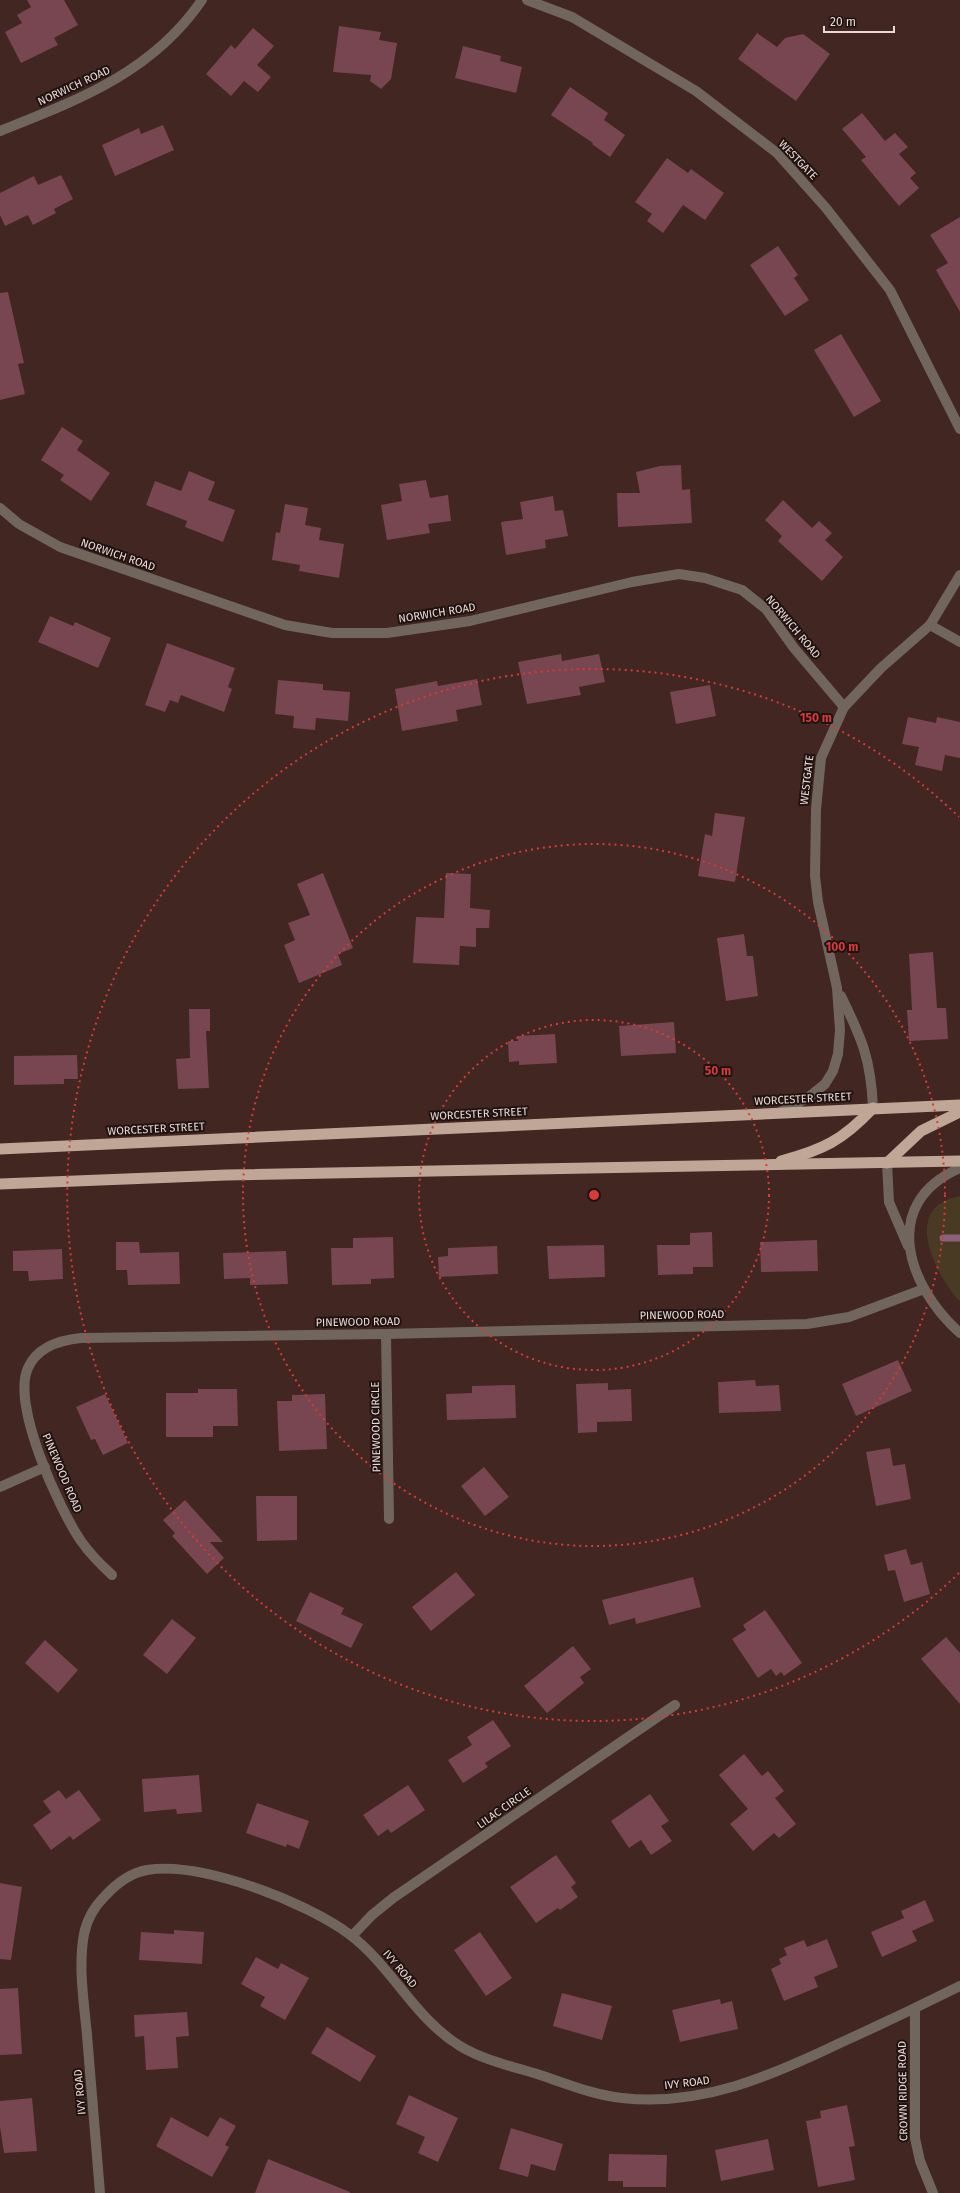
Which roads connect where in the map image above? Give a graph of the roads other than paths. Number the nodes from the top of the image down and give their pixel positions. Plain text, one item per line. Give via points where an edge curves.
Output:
1 (202, 0) edge
2 (526, 0) edge
3 (0, 131) edge
4 (960, 429) edge
5 (0, 508) edge
6 (960, 575) edge
7 (930, 625) junction
8 (960, 642) edge
9 (844, 707) junction
10 (837, 988) junction
11 (960, 1105) edge
12 (873, 1108) junction
13 (960, 1112) edge
14 (776, 1114) junction
15 (0, 1149) edge
16 (960, 1161) edge
17 (887, 1163) junction
18 (753, 1166) junction
19 (960, 1168) edge
20 (0, 1184) edge
21 (911, 1251) junction
22 (924, 1289) junction
23 (960, 1333) edge
24 (386, 1334) junction
25 (45, 1467) junction
26 (0, 1487) edge
27 (389, 1519) dead end
28 (112, 1575) dead end
29 (675, 1705) dead end
30 (352, 1936) junction
31 (960, 1986) edge
32 (914, 2009) junction
33 (100, 2193) edge
34 (933, 2193) edge

1 - 3 street, NORWICH ROAD via 162,45 119,78 76,100
2 - 4 street, WESTGATE via 572,17 696,91 777,154 826,208 890,290
5 - 9 street, NORWICH ROAD via 19,524 60,547 285,625 332,633 386,633 470,621 632,582 679,574 705,578 742,590 766,610
6 - 7 street, WESTGATE
7 - 8 street
7 - 9 street, WESTGATE via 881,668
9 - 10 street, WESTGATE via 820,758 814,844 818,902
10 - 12 street, WESTGATE via 867,1053 872,1077
10 - 14 street, WESTGATE via 840,1030 838,1054 833,1071 825,1084 809,1097
11 - 12 highway, WORCESTER STREET
12 - 14 highway, WORCESTER STREET
12 - 18 highway via 849,1132 827,1147 795,1158
13 - 17 highway via 921,1131
14 - 15 highway, WORCESTER STREET
16 - 17 highway
17 - 18 highway
17 - 21 street via 889,1202
18 - 20 highway via 234,1174
19 - 21 street via 931,1186 915,1206 909,1227
21 - 22 street via 915,1270
22 - 23 street via 945,1318
22 - 24 street, PINEWOOD ROAD via 863,1312 818,1324
24 - 25 street, PINEWOOD ROAD via 81,1338 54,1344 32,1361 25,1384 30,1423
24 - 27 street, PINEWOOD CIRCLE
25 - 26 street
25 - 28 street, PINEWOOD ROAD via 74,1530 91,1554
29 - 30 street, LILAC CIRCLE via 393,1898
30 - 32 street, IVY ROAD via 373,1955 433,2026 459,2045 489,2059 601,2094 624,2098 681,2098 709,2094 745,2084 778,2072
30 - 33 street, IVY ROAD via 289,1902 235,1882 196,1872 160,1869 138,1873 119,1884 101,1900 86,1925 82,1956 82,1983
31 - 32 street, IVY ROAD
32 - 34 street, CROWN RIDGE ROAD via 914,2138

